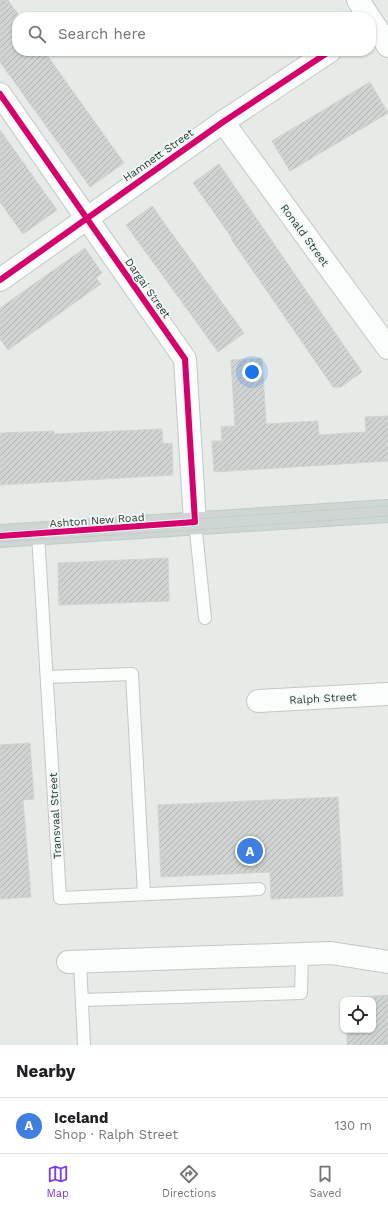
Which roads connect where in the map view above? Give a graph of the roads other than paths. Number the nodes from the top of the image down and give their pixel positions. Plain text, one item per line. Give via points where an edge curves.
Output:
1 (358, 0) edge
2 (365, 12) edge
3 (376, 28) edge
4 (388, 46) edge
5 (322, 56) edge
6 (0, 94) edge
7 (223, 122) junction
8 (87, 218) junction
9 (0, 280) edge
10 (388, 348) edge
11 (388, 511) edge
12 (195, 522) junction
13 (38, 534) junction
14 (0, 536) edge
15 (205, 618) dead end
16 (47, 677) junction
17 (388, 694) edge
18 (258, 701) dead end
19 (259, 889) dead end
20 (144, 894) junction
21 (302, 954) junction
22 (74, 962) joint
23 (388, 962) edge
24 (82, 1000) junction
25 (84, 1045) edge

1 - 2 street
3 - 4 street
5 - 7 street, Hamnett Street
6 - 8 street, Dargai Street
7 - 8 street, Hamnett Street
7 - 10 street, Ronald Street
8 - 9 street, Hamnett Street
8 - 12 street, Dargai Street via 185,359
11 - 12 main road, Ashton New Road
12 - 13 main road, Ashton New Road
12 - 15 lane
13 - 14 main road, Ashton New Road
13 - 16 lane, Transvaal Street
16 - 20 lane via 132,674
16 - 20 lane, Transvaal Street via 60,898
17 - 18 street, Ralph Street
19 - 20 lane, Transvaal Street
21 - 22 street
21 - 23 street via 331,953
21 - 24 lane via 301,993
22 - 24 lane
24 - 25 lane

